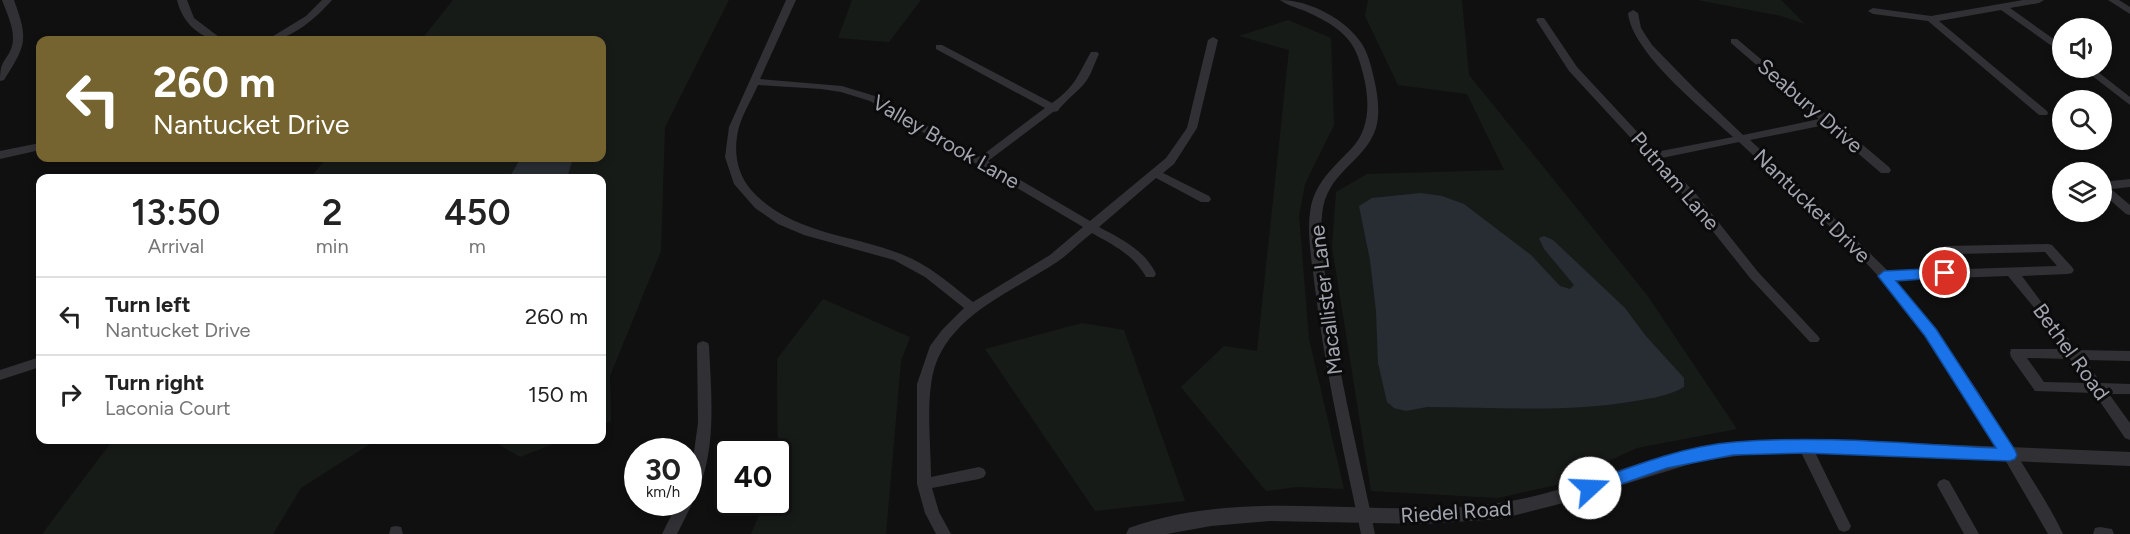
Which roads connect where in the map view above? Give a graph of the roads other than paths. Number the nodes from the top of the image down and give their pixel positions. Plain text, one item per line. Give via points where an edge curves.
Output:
1 (8, 0) edge
2 (182, 0) edge
3 (327, 0) edge
4 (791, 0) edge
5 (1285, 0) edge
6 (2039, 0) edge
7 (2113, 0) edge
8 (2003, 7) junction
9 (1873, 11) dead end
10 (2130, 11) edge
11 (1633, 13) dead end
12 (1931, 19) junction
13 (1541, 20) dead end
14 (211, 36) edge
15 (280, 36) edge
16 (1213, 40) dead end
17 (1734, 41) dead end
18 (2052, 42) edge
19 (939, 47) dead end
20 (1094, 54) dead end
21 (0, 77) edge
22 (2100, 78) edge
23 (754, 82) junction
24 (2130, 102) edge
25 (1054, 109) junction
26 (2043, 113) dead end
27 (1827, 121) junction
28 (1742, 139) junction
29 (36, 148) edge
30 (0, 155) edge
31 (1655, 156) junction
32 (981, 161) junction
33 (1885, 170) dead end
34 (1157, 174) junction
35 (2130, 183) edge
36 (2112, 186) edge
37 (2112, 196) edge
38 (1205, 200) dead end
39 (2130, 211) edge
40 (1093, 227) junction
41 (2011, 272) junction
42 (1963, 273) junction
43 (1150, 274) dead end
44 (1884, 276) junction
45 (972, 308) junction
46 (1814, 339) dead end
47 (703, 346) dead end
48 (2074, 355) junction
49 (2130, 356) edge
50 (36, 363) edge
51 (0, 375) edge
52 (2098, 388) junction
53 (2130, 390) edge
54 (2130, 434) edge
55 (1805, 446) junction
56 (2010, 455) junction
57 (702, 457) edge
58 (2130, 459) edge
59 (979, 473) dead end
60 (924, 484) junction
61 (1944, 485) dead end
62 (1364, 515) junction
63 (679, 516) edge
64 (1844, 526) dead end
65 (2100, 533) edge
66 (669, 534) edge
67 (944, 534) edge
68 (1135, 534) edge
69 (1368, 534) edge
70 (1972, 534) edge
71 (2056, 534) edge
72 (2107, 534) edge

1 - 21 street via 18,28 18,45
2 - 14 street via 193,26
3 - 15 street via 309,18
4 - 23 street
5 - 62 street, Macallister Lane via 1330,20 1351,37 1363,56 1372,102 1370,129 1330,176 1316,210 1324,312
6 - 8 street
7 - 10 street
8 - 12 street
8 - 18 street
9 - 12 street
11 - 28 street, Nantucket Drive via 1636,31 1654,54
12 - 26 street
13 - 31 street, Putnam Lane via 1573,69
16 - 34 street via 1192,128 1180,149
17 - 27 street, Seabury Drive
19 - 25 street
20 - 25 street via 1075,89
22 - 24 street
23 - 32 street, Valley Brook Lane via 821,86 874,99
23 - 45 street via 734,127 730,157 740,184 759,205 808,232 898,257 929,274
25 - 32 street
27 - 28 street
27 - 33 street, Seabury Drive
28 - 31 street
28 - 44 street, Nantucket Drive
29 - 30 street
31 - 46 street, Putnam Lane
32 - 40 street, Valley Brook Lane
34 - 38 street
34 - 40 street
35 - 36 street
37 - 39 street
40 - 43 street, Valley Brook Lane via 1139,257
40 - 45 street via 1040,269
41 - 42 street
41 - 42 street via 2068,270 2048,248 1945,250
41 - 48 street, Bethel Road
42 - 44 street
44 - 56 street, Nantucket Drive via 1930,332
45 - 60 street via 946,333 928,365 924,384
47 - 57 street
48 - 49 street
48 - 52 street, Bethel Road
48 - 52 street via 2016,353 2040,387
50 - 51 street
52 - 53 street
52 - 54 street, Bethel Road
55 - 56 street, Riedel Road
55 - 62 street, Riedel Road via 1702,453 1570,495 1503,511 1436,516
55 - 64 street
56 - 58 street, Riedel Road
56 - 71 street, Nantucket Drive
59 - 60 street
60 - 67 street via 932,513
61 - 70 street
62 - 68 street, Riedel Road via 1236,516
62 - 69 street, Macallister Lane
63 - 66 street
65 - 72 street

